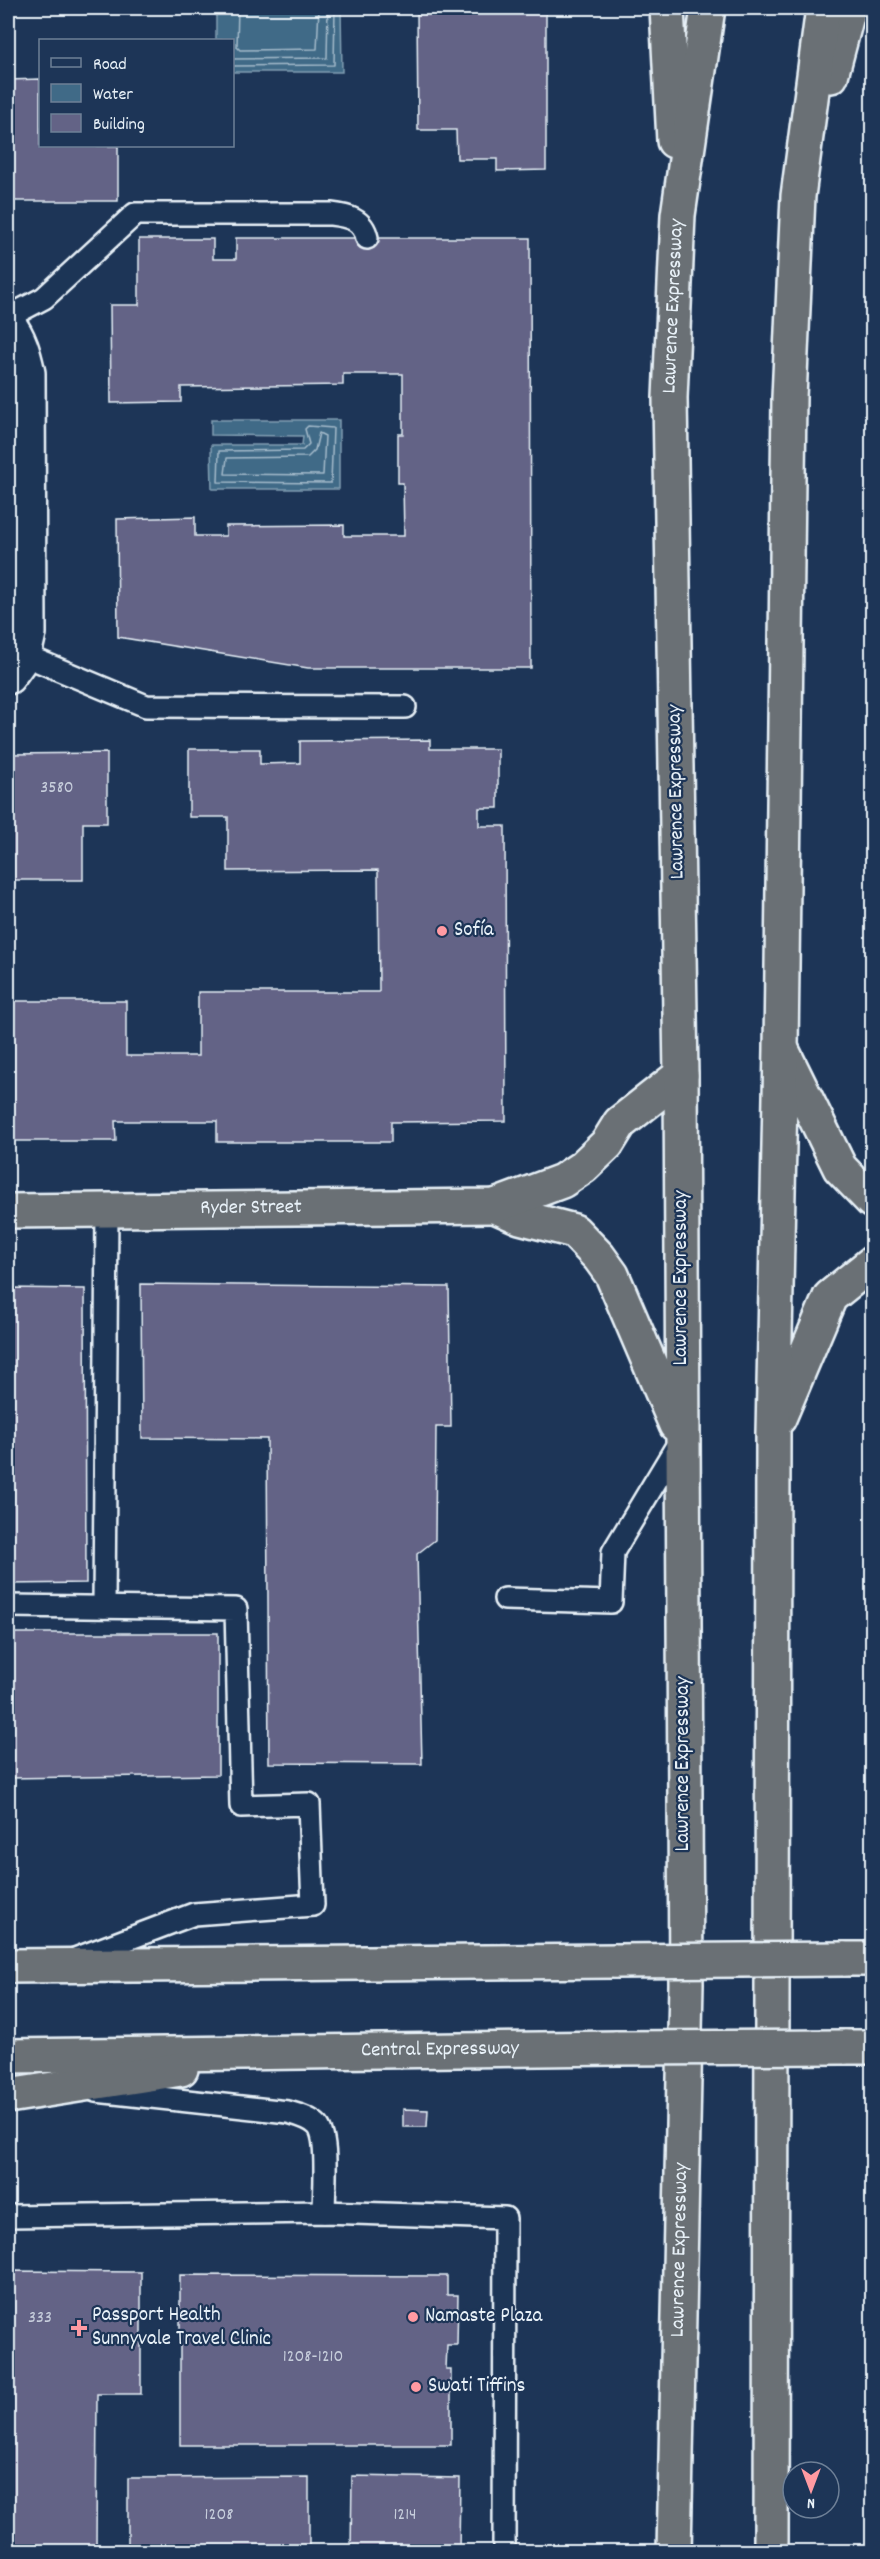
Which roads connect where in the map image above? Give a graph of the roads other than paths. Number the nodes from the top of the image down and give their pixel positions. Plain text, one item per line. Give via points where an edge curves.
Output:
1 (667, 8) edge
2 (708, 8) edge
3 (823, 8) edge
4 (849, 8) edge
5 (798, 196) junction
6 (678, 215) junction
7 (367, 238) dead end
8 (8, 316) edge
9 (8, 323) edge
10 (16, 666) edge
11 (405, 707) dead end
12 (781, 1049) junction
13 (681, 1075) junction
14 (873, 1201) edge
15 (495, 1206) junction
16 (8, 1211) edge
17 (107, 1211) junction
18 (873, 1263) edge
19 (773, 1433) junction
20 (682, 1438) junction
21 (505, 1599) dead end
22 (8, 1606) edge
23 (104, 1607) junction
24 (858, 1959) edge
25 (8, 1966) edge
26 (57, 1966) junction
27 (858, 2047) edge
28 (282, 2051) junction
29 (8, 2056) edge
30 (68, 2088) junction
31 (8, 2096) edge
32 (324, 2212) junction
33 (8, 2216) edge
34 (771, 2513) junction
35 (504, 2552) edge
36 (674, 2552) edge
37 (771, 2552) edge
38 (787, 2552) edge

1 - 6 highway
2 - 6 highway, Lawrence Expressway
3 - 5 highway
4 - 5 highway
5 - 12 highway via 789,398
6 - 13 highway, Lawrence Expressway via 670,398
7 - 8 lane via 360,223 350,216 331,214 135,214 44,298
9 - 10 street via 23,351 28,373 29,633
10 - 11 lane via 146,706
12 - 14 highway via 840,1168
12 - 19 highway
13 - 15 highway via 620,1123 607,1144 583,1167 562,1181
13 - 20 highway, Lawrence Expressway
15 - 17 highway, Ryder Street
15 - 20 highway via 574,1231 600,1257 612,1275
16 - 17 highway, Ryder Street
17 - 23 lane
18 - 19 highway via 830,1298
19 - 34 highway
20 - 21 lane via 613,1552 611,1602
20 - 36 highway, Lawrence Expressway via 686,1984
22 - 23 lane
23 - 26 lane via 236,1609 241,1806 309,1804 313,1905 194,1914
24 - 26 highway, bridge
25 - 26 highway
27 - 28 highway, Central Expressway, bridge
28 - 29 highway, Central Expressway
28 - 30 highway
30 - 31 highway
30 - 32 lane via 288,2112 304,2117 317,2125 324,2136
32 - 33 lane
32 - 35 lane via 505,2218
34 - 37 highway
34 - 38 highway

